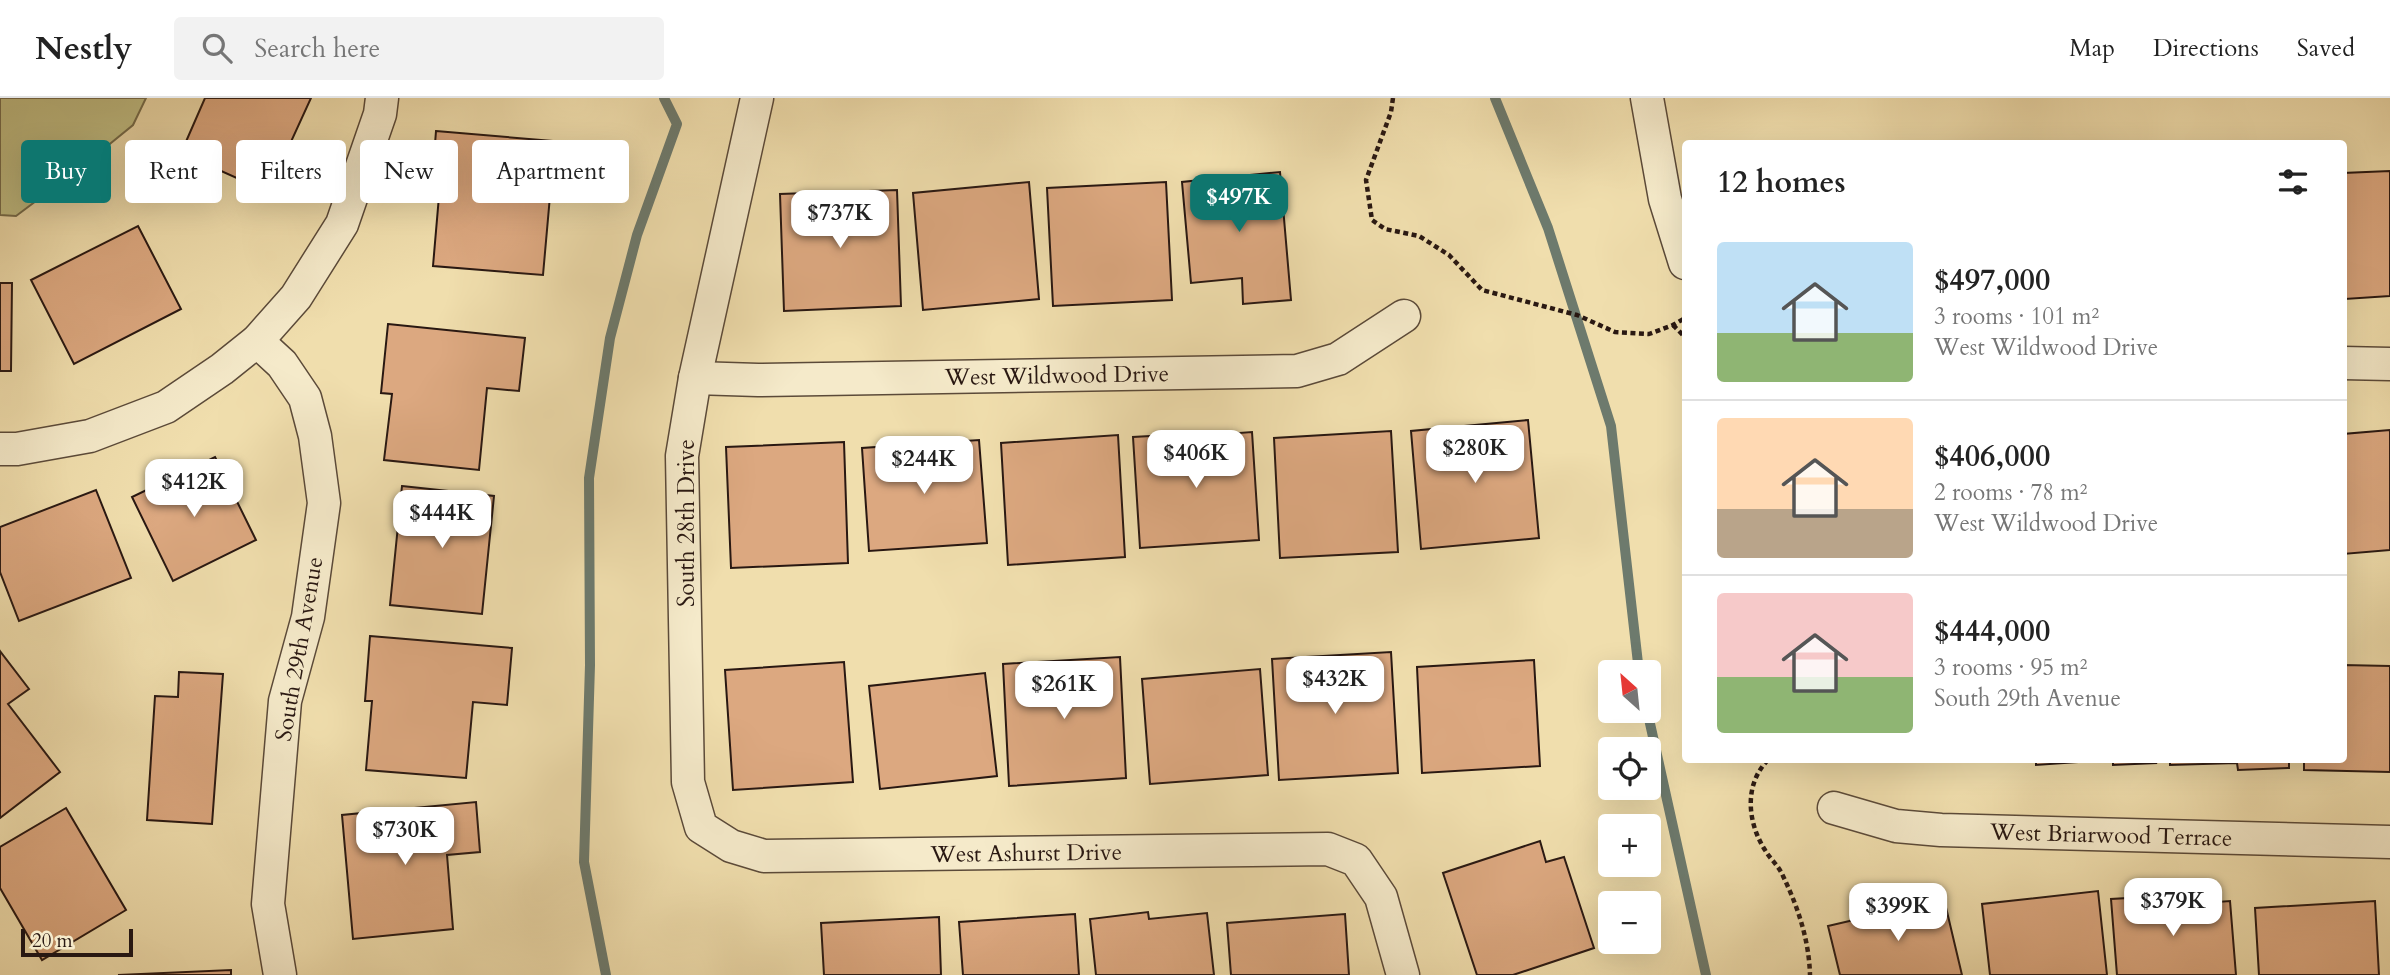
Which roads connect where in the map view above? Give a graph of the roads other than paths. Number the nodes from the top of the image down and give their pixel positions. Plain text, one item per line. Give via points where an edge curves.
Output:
1 (382, 98) edge
2 (757, 98) edge
3 (1647, 98) edge
4 (1682, 253) edge
5 (1405, 316) dead end
6 (257, 341) junction
7 (2347, 363) edge
8 (2390, 364) edge
9 (695, 377) junction
10 (0, 449) edge
11 (1834, 808) dead end
12 (701, 827) joint
13 (2390, 842) edge
14 (279, 975) edge
15 (1403, 975) edge

1 - 6 street via 342,224 296,297
2 - 9 street, South 28th Drive
3 - 4 street via 1665,199
5 - 9 street, West Wildwood Drive via 1338,359 1297,371 758,380
6 - 10 street via 166,407 90,436
6 - 14 street, South 29th Avenue via 282,364 305,398 324,503 308,617 285,701 268,904
7 - 8 street
9 - 12 street, South 28th Drive via 682,456 688,782
11 - 13 street, West Briarwood Terrace via 1896,826 1941,830
12 - 15 street, West Ashurst Drive via 731,846 764,856 1328,849 1356,860 1381,897

